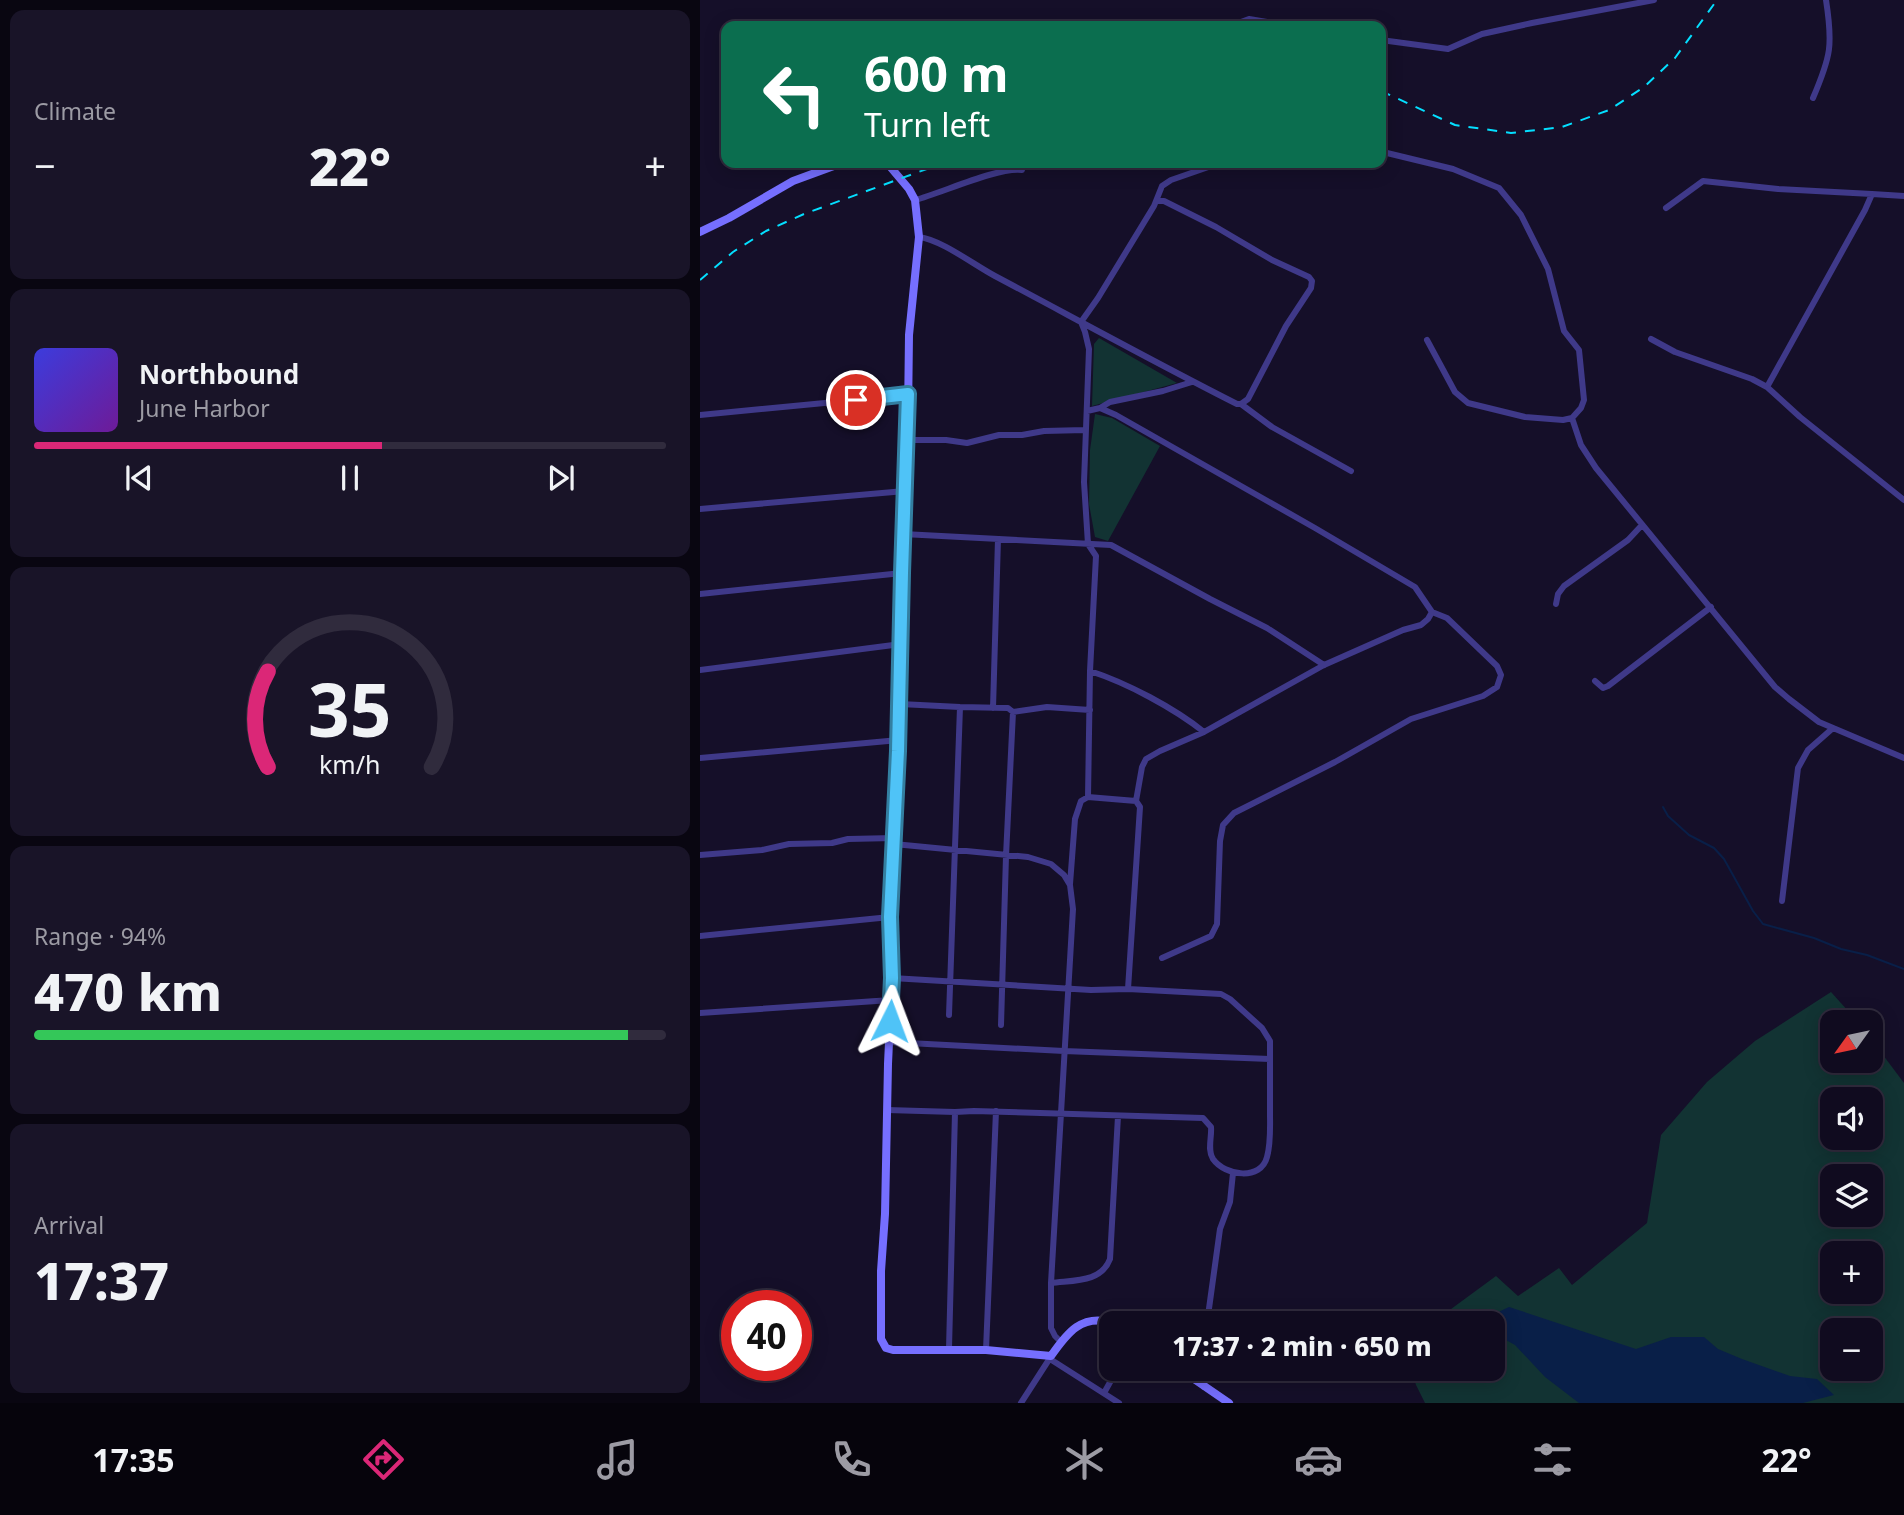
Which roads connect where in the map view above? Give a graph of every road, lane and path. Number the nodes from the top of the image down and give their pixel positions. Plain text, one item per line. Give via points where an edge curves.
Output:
1 (1654, 0) edge
2 (1826, 0) edge
3 (1244, 21) edge
4 (1261, 21) edge
5 (1386, 41) edge
6 (1813, 98) dead end
7 (1386, 153) edge
8 (828, 168) edge
9 (891, 168) edge
10 (1207, 168) edge
11 (1022, 170) dead end
12 (1872, 194) junction
13 (1904, 196) edge
14 (915, 200) junction
15 (1157, 201) junction
16 (1666, 208) dead end
17 (700, 232) edge
18 (919, 237) junction
19 (1081, 321) junction
20 (1651, 339) dead end
21 (1427, 340) dead end
22 (1192, 382) junction
23 (1767, 387) junction
24 (908, 394) junction
25 (1241, 404) junction
26 (1100, 408) junction
27 (1087, 411) junction
28 (700, 415) edge
29 (1572, 418) junction
30 (1085, 430) junction
31 (907, 440) junction
32 (1351, 471) dead end
33 (905, 491) junction
34 (1904, 500) edge
35 (700, 509) edge
36 (1642, 525) junction
37 (903, 534) junction
38 (998, 539) junction
39 (1088, 544) junction
40 (902, 573) junction
41 (700, 594) edge
42 (1556, 604) dead end
43 (1711, 607) junction
44 (1432, 612) junction
45 (901, 644) junction
46 (1324, 665) junction
47 (700, 670) edge
48 (1090, 671) junction
49 (1595, 681) dead end
50 (900, 704) junction
51 (960, 708) junction
52 (993, 708) junction
53 (1090, 710) junction
54 (1013, 712) junction
55 (1833, 728) junction
56 (1204, 732) junction
57 (899, 740) junction
58 (700, 758) edge
59 (1904, 758) edge
60 (1088, 797) junction
61 (1136, 801) junction
62 (894, 841) junction
63 (956, 850) junction
64 (700, 855) edge
65 (1006, 856) junction
66 (1070, 885) junction
67 (1782, 901) dead end
68 (890, 917) junction
69 (700, 936) edge
70 (1162, 958) dead end
71 (892, 978) junction
72 (950, 981) junction
73 (1002, 983) junction
74 (1068, 988) junction
75 (1128, 989) junction
76 (891, 1000) junction
77 (700, 1013) edge
78 (949, 1015) dead end
79 (1001, 1025) dead end
80 (889, 1042) junction
81 (1064, 1051) junction
82 (1270, 1059) junction
83 (887, 1110) junction
84 (996, 1111) junction
85 (955, 1112) junction
86 (1060, 1114) junction
87 (1118, 1116) junction
88 (1233, 1173) junction
89 (1051, 1283) junction
90 (1208, 1311) edge
91 (1099, 1320) edge
92 (1061, 1342) junction
93 (950, 1349) junction
94 (986, 1350) junction
95 (1050, 1358) junction
96 (1111, 1381) edge
97 (1196, 1381) edge
98 (1204, 1381) edge
99 (1204, 1387) junction
100 (1104, 1394) junction
101 (1021, 1403) edge
102 (1119, 1403) edge
103 (1229, 1403) edge

1 - 5 street via 1482,34 1448,49
2 - 6 street via 1830,50
3 - 4 street
7 - 29 street via 1453,169 1499,188 1521,215 1548,270 1564,331 1579,350 1584,400
8 - 17 street via 793,181
9 - 14 street
10 - 15 street via 1164,184
11 - 14 street via 1012,169
12 - 13 street
12 - 16 street via 1703,181
12 - 23 street
14 - 18 street
15 - 19 street
15 - 25 street via 1216,227 1312,281 1248,399
18 - 19 street
18 - 24 street
19 - 22 street
19 - 27 street via 1089,349
20 - 23 street
21 - 29 street via 1455,392 1468,402 1525,417
22 - 25 street
22 - 26 street
23 - 34 street
24 - 28 street
24 - 31 street
25 - 32 street via 1272,427
26 - 27 street
26 - 44 street via 1415,587
27 - 30 street
29 - 36 street via 1590,460
30 - 31 street via 1044,430 967,443
30 - 39 street
31 - 33 street
33 - 35 street
33 - 37 street
36 - 42 street via 1564,586
36 - 43 street
37 - 38 street
37 - 40 street
38 - 39 street
38 - 52 street
39 - 46 street via 1111,545 1267,628
39 - 48 street via 1096,556
40 - 41 street
40 - 45 street
43 - 49 street via 1608,686
43 - 55 street via 1775,687
44 - 46 street via 1421,625
44 - 70 street via 1447,618 1497,666 1501,675 1497,687 1483,696 1411,719 1234,813 1223,825 1220,841 1217,925 1211,936
45 - 47 street
45 - 50 street
46 - 56 street
48 - 53 street
48 - 56 street via 1118,680
50 - 51 street
50 - 57 street
51 - 52 street
51 - 63 street
52 - 54 street
53 - 54 street
53 - 60 street
54 - 65 street
55 - 59 street
55 - 67 street via 1808,750 1798,768
56 - 61 street via 1146,759
57 - 58 street
57 - 62 street
60 - 61 street
60 - 66 street via 1077,808
61 - 75 street via 1140,807
62 - 63 street
62 - 64 street via 848,839
62 - 68 street
63 - 65 street
63 - 72 street
65 - 66 street via 1051,864
65 - 73 street
66 - 74 street
68 - 69 street
68 - 71 street
71 - 72 street
71 - 76 street
72 - 73 street
72 - 78 street
73 - 74 street
73 - 79 street
74 - 75 street
74 - 81 street
75 - 82 street via 1226,996 1267,1035
76 - 77 street
76 - 80 street
80 - 81 street
80 - 83 street
81 - 82 street
81 - 86 street
82 - 88 street via 1267,1159 1258,1170
83 - 85 street
83 - 93 street via 881,1339 893,1350
84 - 85 street
84 - 86 street
84 - 94 street
85 - 93 street
86 - 87 street
86 - 89 street
87 - 88 street via 1203,1118 1211,1127 1214,1160
87 - 89 street via 1107,1267 1093,1277
88 - 90 street
89 - 92 street via 1051,1328
91 - 92 street via 1077,1326
92 - 95 street
93 - 94 street
94 - 95 street
95 - 100 street
95 - 101 street
96 - 100 street
97 - 99 street
98 - 99 street
99 - 103 street
100 - 102 street

